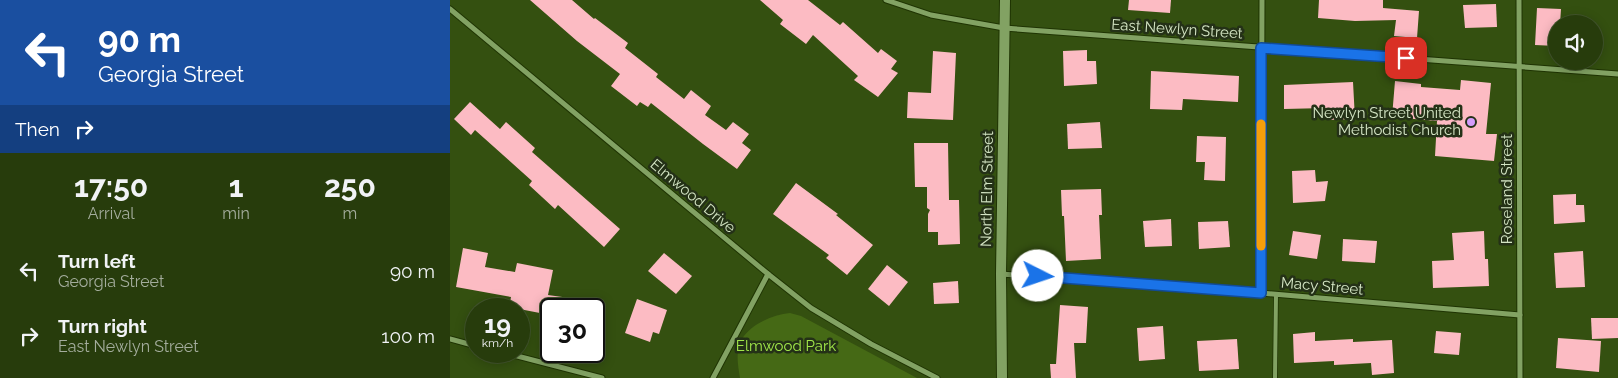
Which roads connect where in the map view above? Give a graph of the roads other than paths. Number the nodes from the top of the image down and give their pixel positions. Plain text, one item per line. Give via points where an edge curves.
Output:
1 (886, 0) edge
2 (1005, 0) edge
3 (1262, 0) edge
4 (1519, 0) edge
5 (450, 10) edge
6 (1004, 28) junction
7 (1261, 48) junction
8 (1519, 67) junction
9 (1618, 74) edge
10 (768, 274) junction
11 (1001, 274) junction
12 (1261, 293) junction
13 (1276, 294) junction
14 (1520, 316) junction
15 (450, 339) edge
16 (465, 343) edge
17 (530, 359) edge
18 (602, 378) edge
19 (713, 378) edge
20 (937, 378) edge
21 (1002, 378) edge
22 (1274, 378) edge
23 (1520, 378) edge

1 - 6 street, East Newlyn Street via 931,15
2 - 6 main road, North Elm Street
3 - 7 street
4 - 8 street, Roseland Street
5 - 10 street, Elmwood Drive
6 - 7 street, East Newlyn Street
6 - 11 main road, North Elm Street
7 - 8 street, East Newlyn Street
7 - 12 street
8 - 9 street, East Newlyn Street
8 - 14 street, Roseland Street
10 - 19 street
10 - 20 street, Elmwood Drive via 811,308
11 - 12 street, Macy Street
11 - 21 main road, North Elm Street
12 - 13 street, Macy Street
13 - 14 street, Macy Street
13 - 22 lane
14 - 23 street, Roseland Street
15 - 16 street
17 - 18 street

